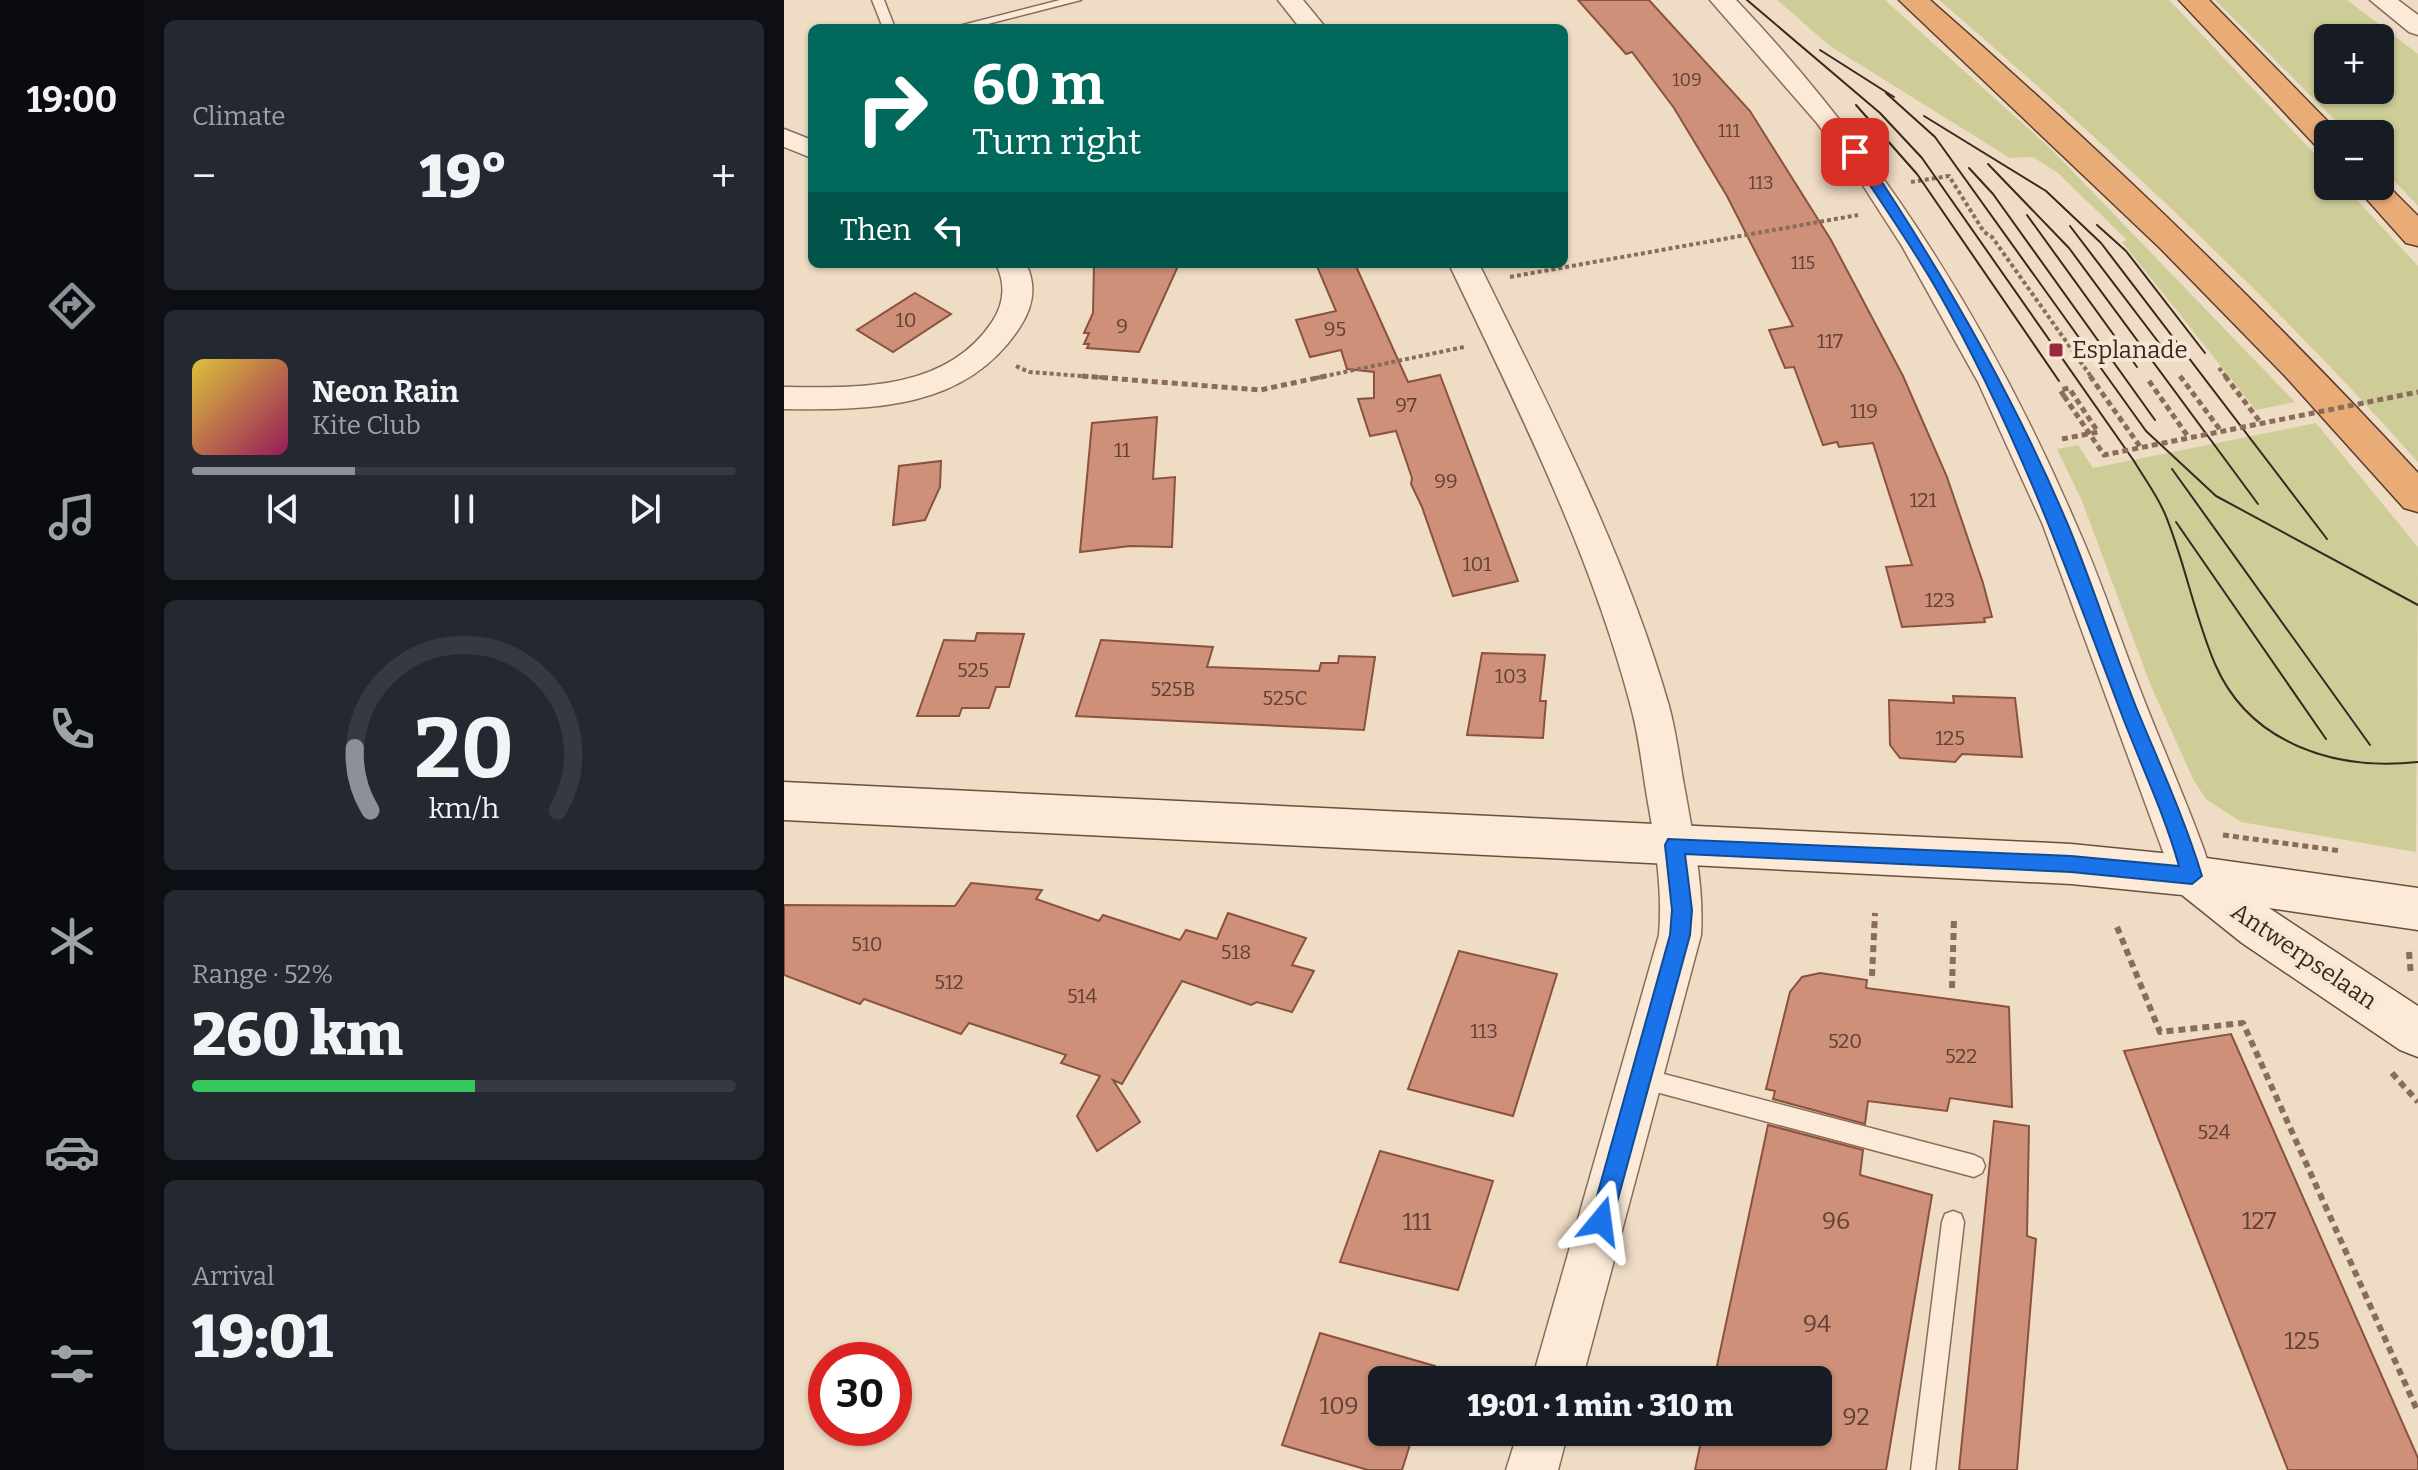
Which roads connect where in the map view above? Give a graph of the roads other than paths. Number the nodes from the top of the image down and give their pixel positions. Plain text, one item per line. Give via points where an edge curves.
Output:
1 (878, 0) edge
2 (1075, 0) edge
3 (1290, 0) edge
4 (1722, 0) edge
5 (1913, 0) edge
6 (2193, 0) edge
7 (2382, 0) edge
8 (887, 24) edge
9 (974, 24) edge
10 (1310, 24) edge
11 (2418, 27) edge
12 (2314, 125) edge
13 (784, 137) edge
14 (808, 148) edge
15 (2384, 200) edge
16 (2418, 236) edge
17 (1013, 268) edge
18 (1466, 268) edge
19 (784, 398) edge
20 (2418, 498) edge
21 (784, 801) edge
22 (1675, 845) junction
23 (2192, 876) junction
24 (2418, 909) edge
25 (2418, 1034) edge
26 (1641, 1078) junction
27 (1974, 1166) dead end
28 (1953, 1222) dead end
29 (1561, 1366) edge
30 (1539, 1446) edge
31 (1532, 1470) edge
32 (1923, 1470) edge

1 - 8 lane
2 - 9 lane
3 - 10 street
4 - 23 street via 1855,152 1967,331 2060,526 2127,707 2174,815
5 - 20 highway via 2117,185 2239,306
6 - 12 highway
7 - 11 street
13 - 14 street
15 - 16 highway
17 - 19 street via 1018,282 1014,310 998,338 968,366 921,388 888,396
18 - 22 street via 1555,454 1631,643 1651,710
21 - 22 main road
22 - 23 main road via 2071,864
22 - 26 street via 1680,935
23 - 24 main road
23 - 25 main road, Antwerpselaan via 2259,928
26 - 27 lane
26 - 29 street
28 - 32 lane
30 - 31 street

